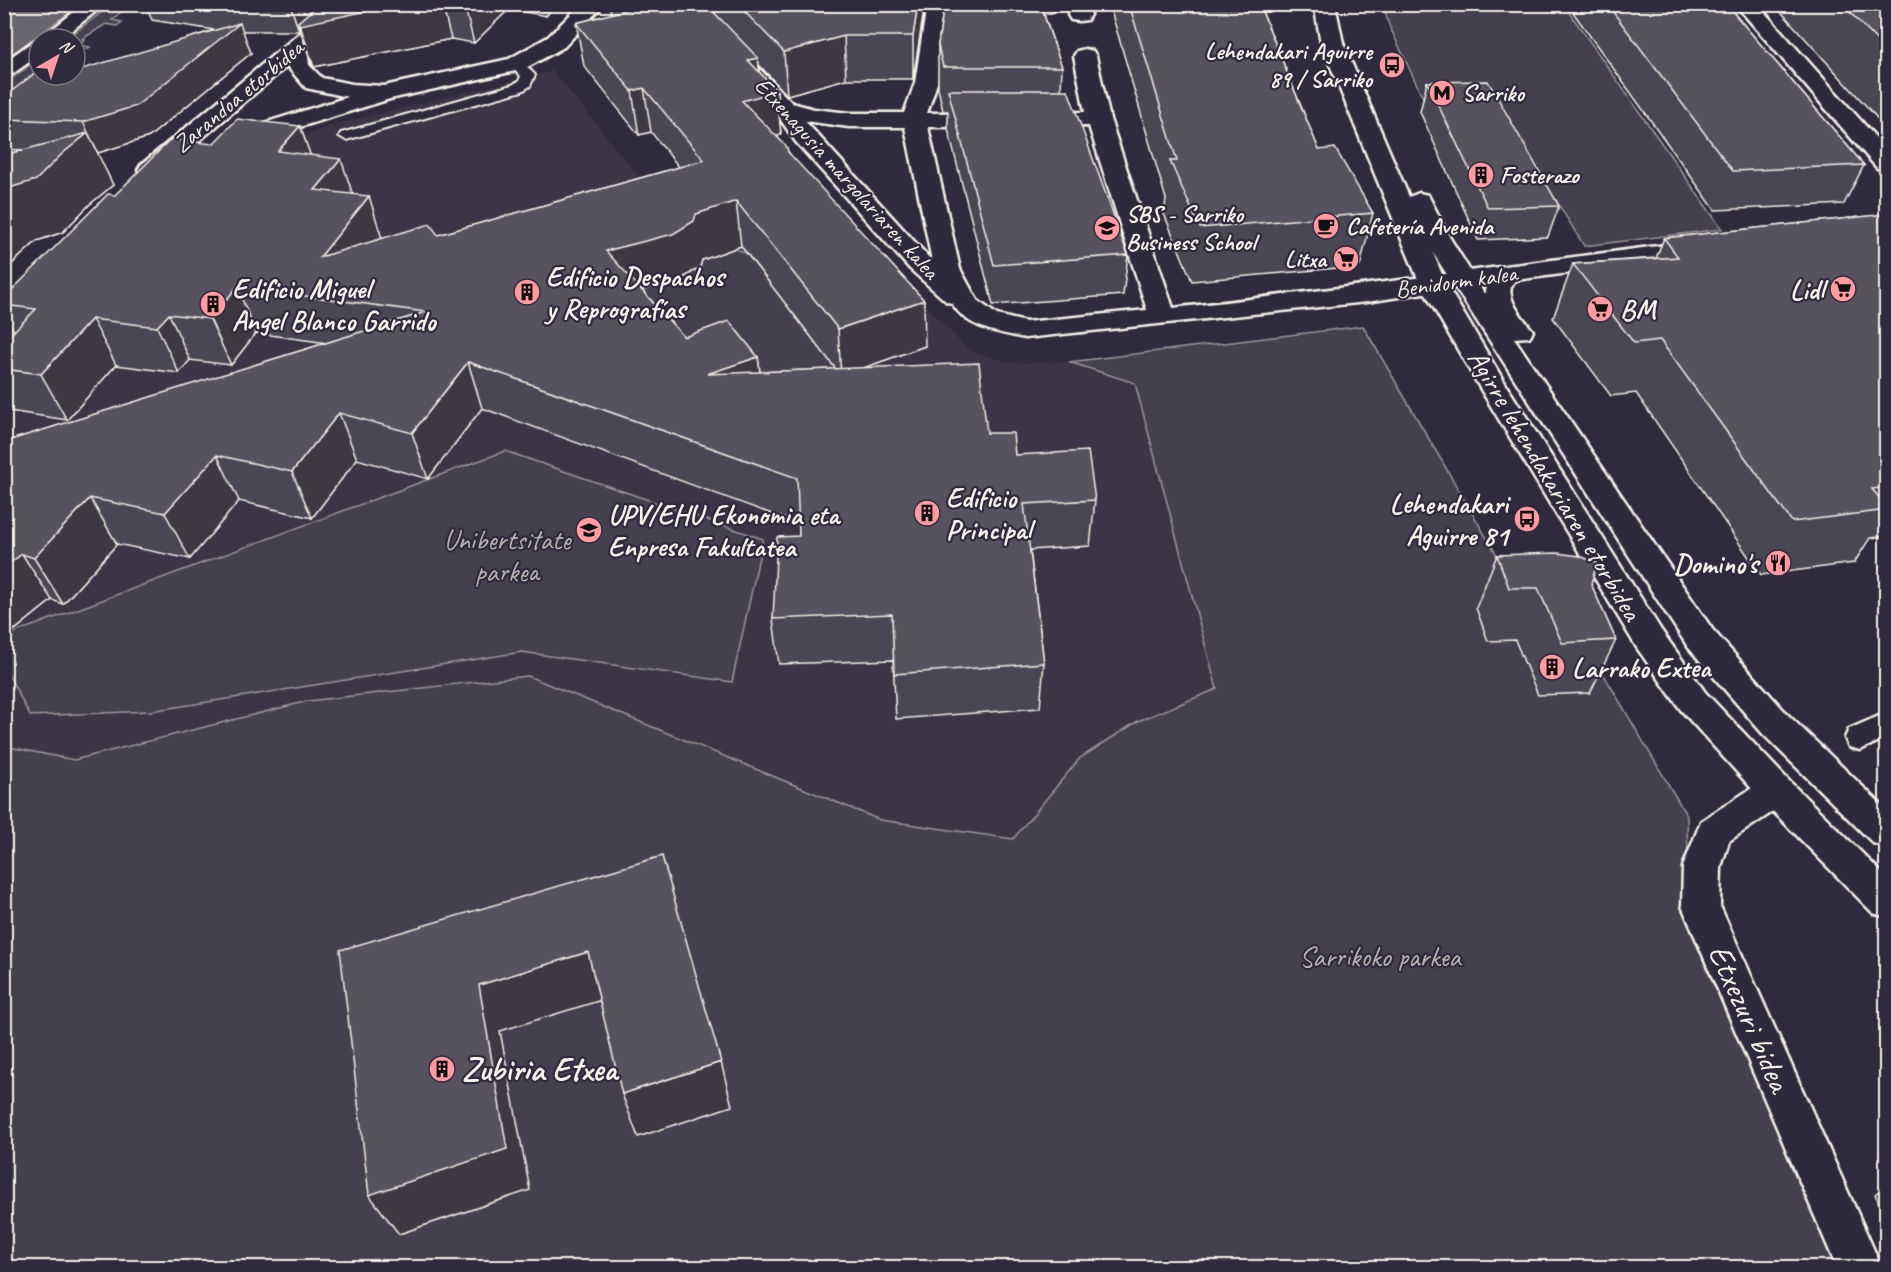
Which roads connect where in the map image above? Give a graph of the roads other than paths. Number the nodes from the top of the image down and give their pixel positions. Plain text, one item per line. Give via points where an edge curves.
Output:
1 (96, 4) edge
2 (348, 4) edge
3 (594, 4) edge
4 (607, 4) edge
5 (674, 4) edge
6 (692, 4) edge
7 (938, 4) edge
8 (1324, 4) edge
9 (1339, 4) edge
10 (1744, 4) edge
11 (704, 23) junction
12 (575, 24) junction
13 (65, 27) edge
14 (306, 39) junction
15 (27, 55) edge
16 (1085, 56) dead end
17 (516, 64) junction
18 (4, 71) edge
19 (384, 93) junction
20 (784, 108) junction
21 (914, 118) junction
22 (1098, 119) junction
23 (346, 136) dead end
24 (1887, 163) edge
25 (1723, 246) edge
26 (1510, 272) junction
27 (1447, 281) junction
28 (966, 305) junction
29 (1163, 317) junction
30 (1025, 330) joint
31 (1531, 385) junction
32 (1887, 725) edge
33 (1860, 738) dead end
34 (1776, 791) junction
35 (1887, 832) edge
36 (1887, 901) edge
37 (1860, 1268) edge

1 - 13 street
2 - 14 street, Zarandoa etorbidea
3 - 12 street
4 - 12 street
5 - 11 street, Etxenagusia margolariaren kalea
6 - 11 street, Etxenagusia margolariaren kalea
7 - 21 street via 926,83
8 - 27 street, Agirre lehendakariaren etorbidea via 1332,43
9 - 27 street, Agirre lehendakariaren etorbidea via 1342,25 1372,100 1437,238
10 - 24 street
11 - 20 street, Etxenagusia margolariaren kalea
12 - 17 street via 556,42
14 - 19 street via 297,57 298,66 314,82
14 - 19 street, Zarandoa etorbidea via 138,188 255,132
15 - 18 street
16 - 22 street
17 - 19 street
17 - 23 lane via 528,75 517,88
20 - 21 street via 849,120
20 - 28 street, Etxenagusia margolariaren kalea via 804,137 912,255
21 - 22 street
21 - 28 street via 947,268
22 - 29 street
25 - 26 street, Benidorm kalea
26 - 27 street, Benidorm kalea
26 - 31 street, Agirre lehendakariaren etorbidea via 1500,279 1498,298 1539,365
27 - 29 street, Benidorm kalea
27 - 31 street, Agirre lehendakariaren etorbidea
27 - 34 street, Agirre lehendakariaren etorbidea via 1499,396 1649,639 1694,701
28 - 30 street, Etxenagusia margolariaren kalea via 988,321
29 - 30 street, Benidorm kalea
31 - 35 street, Agirre lehendakariaren etorbidea via 1700,638 1775,724
32 - 33 street
34 - 36 street, Agirre lehendakariaren etorbidea
34 - 37 street, Etxezuri bidea via 1714,832 1702,867 1701,906

